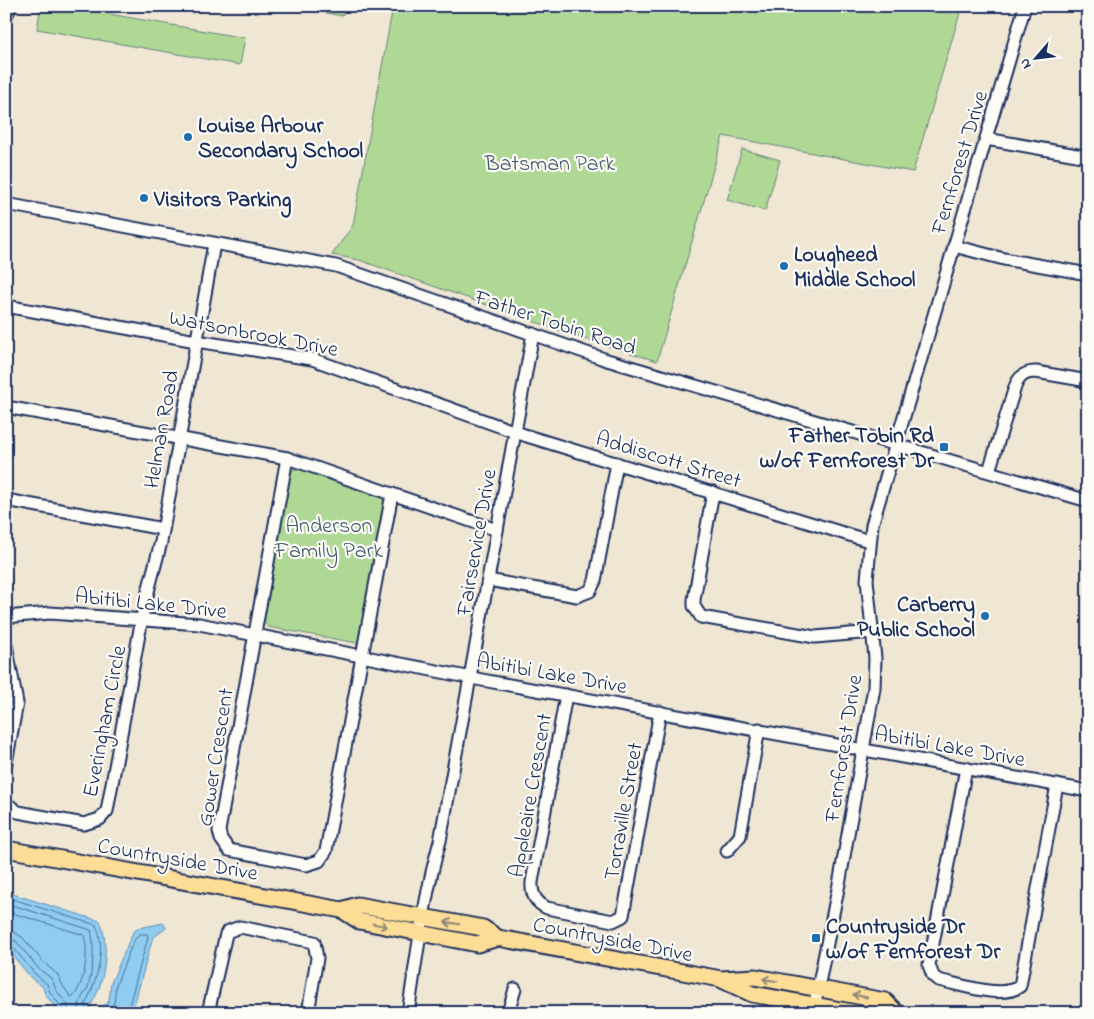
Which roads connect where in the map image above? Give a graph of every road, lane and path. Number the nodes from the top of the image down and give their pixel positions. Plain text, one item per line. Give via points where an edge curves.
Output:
1 (8, 6) edge
2 (1025, 6) edge
3 (6, 12) edge
4 (986, 138) junction
5 (1088, 157) edge
6 (6, 204) edge
7 (214, 244) junction
8 (954, 246) junction
9 (1088, 274) edge
10 (6, 306) edge
11 (533, 334) junction
12 (196, 341) junction
13 (1088, 381) edge
14 (6, 407) edge
15 (515, 432) junction
16 (179, 439) junction
17 (894, 445) junction
18 (287, 458) junction
19 (617, 463) junction
20 (989, 471) junction
21 (713, 492) junction
22 (392, 494) junction
23 (6, 500) edge
24 (1088, 501) edge
25 (163, 529) junction
26 (497, 530) junction
27 (869, 541) junction
28 (488, 580) junction
29 (6, 617) edge
30 (142, 619) junction
31 (873, 632) junction
32 (255, 635) junction
33 (6, 645) edge
34 (362, 654) junction
35 (470, 677) junction
36 (566, 695) junction
37 (660, 712) junction
38 (759, 729) junction
39 (864, 749) junction
40 (6, 763) edge
41 (966, 768) junction
42 (1057, 785) junction
43 (1088, 791) edge
44 (6, 803) edge
45 (6, 848) edge
46 (727, 851) dead end
47 (342, 910) junction
48 (622, 916) joint
49 (424, 918) junction
50 (420, 933) junction
51 (498, 938) junction
52 (721, 979) junction
53 (818, 988) junction
54 (515, 989) dead end
55 (814, 1009) edge
56 (208, 1013) edge
57 (308, 1013) edge
58 (408, 1013) edge
59 (508, 1013) edge
60 (857, 1013) edge
61 (897, 1013) edge

1 - 3 main road
2 - 4 street, Fernforest Drive
4 - 5 street
4 - 8 street, Fernforest Drive
6 - 7 street, Father Tobin Road
7 - 11 street, Father Tobin Road via 336,266
7 - 12 street, Helman Road
8 - 9 street
8 - 17 street, Fernforest Drive
10 - 12 street, Watsonbrook Drive
11 - 15 street, Fairservice Drive
11 - 17 street, Father Tobin Road via 607,360
12 - 15 street, Watsonbrook Drive via 312,359
12 - 16 street, Helman Road
13 - 20 street via 1036,372 1021,376
14 - 16 street
15 - 19 street, Addiscott Street
15 - 26 street, Fairservice Drive
16 - 18 street
16 - 25 street, Helman Road
17 - 20 street, Father Tobin Road
17 - 27 street, Fernforest Drive
18 - 22 street
18 - 32 street
19 - 21 street, Addiscott Street
19 - 28 street via 595,581 590,591 577,596
20 - 24 street, Father Tobin Road
21 - 27 street, Addiscott Street
21 - 31 street via 694,600 701,617 815,637
22 - 26 street
22 - 34 street
23 - 25 street
25 - 30 street, Helman Road
26 - 28 street, Fairservice Drive
27 - 31 street, Fernforest Drive via 868,580
28 - 35 street, Fairservice Drive
29 - 30 street, Abitibi Lake Drive via 50,613
30 - 32 street, Abitibi Lake Drive via 182,622
30 - 44 street, Everingham Circle via 109,806 104,816 84,824 18,812
31 - 39 street, Fernforest Drive via 875,682
32 - 34 street, Abitibi Lake Drive
32 - 34 street, Gower Crescent via 219,831 229,850 306,865 319,861 326,851
33 - 40 street via 17,703
34 - 35 street, Abitibi Lake Drive
35 - 36 street, Abitibi Lake Drive
35 - 49 street, Fairservice Drive
36 - 37 street, Abitibi Lake Drive
36 - 48 street, Appleaire Crescent via 532,882 533,894 547,908 613,921
37 - 38 street, Abitibi Lake Drive
37 - 48 street, Torraville Street
38 - 39 street, Abitibi Lake Drive
38 - 46 street via 740,836
39 - 41 street, Abitibi Lake Drive
39 - 53 street, Fernforest Drive
41 - 42 street, Abitibi Lake Drive
41 - 42 street via 929,965 938,980 1001,992 1020,986
42 - 43 street, Abitibi Lake Drive
45 - 47 main road, Countryside Drive
47 - 49 main road, Countryside Drive via 357,905
47 -> 50 main road, Countryside Drive via 359,921
49 - 50 street, Fairservice Drive
51 -> 49 main road, Countryside Drive via 483,928
50 - 51 main road, Countryside Drive via 477,944
50 - 58 street, Fairservice Drive
51 - 52 main road, Countryside Drive
53 -> 52 main road, Countryside Drive via 755,977
52 - 55 main road, Countryside Drive via 752,994
53 - 55 street, Fernforest Drive
61 -> 53 main road, Countryside Drive via 886,1001
54 - 59 street
55 - 60 main road, Countryside Drive
56 - 57 street via 226,934 240,927 314,942 317,958

